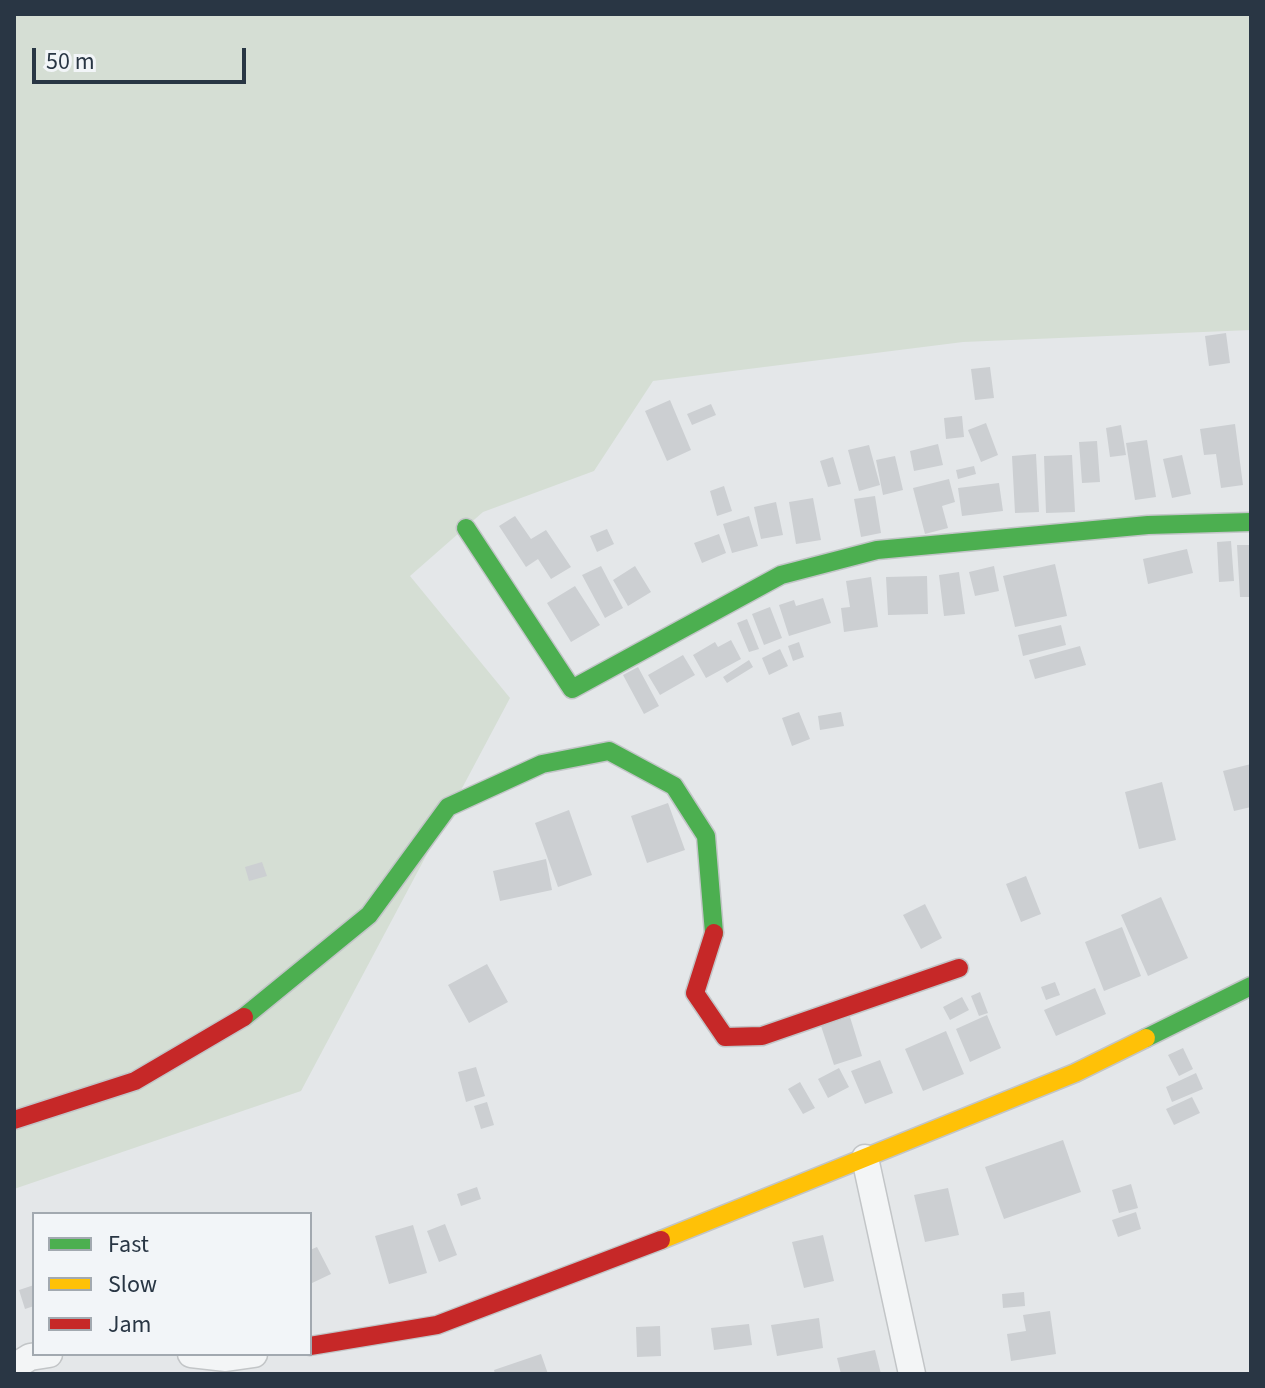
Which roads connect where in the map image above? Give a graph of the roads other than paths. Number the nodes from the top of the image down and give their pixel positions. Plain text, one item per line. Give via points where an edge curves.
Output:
1 (1251, 522) edge
2 (466, 528) dead end
3 (959, 968) dead end
4 (1251, 986) edge
5 (14, 1120) edge
6 (865, 1158) junction
7 (312, 1346) edge
8 (36, 1356) edge
9 (208, 1356) edge
10 (240, 1356) edge
11 (14, 1367) edge
12 (912, 1374) edge

1 - 2 street via 1148,525 877,550 781,575 572,689
3 - 5 street via 762,1036 725,1037 695,993 716,928 706,836 674,786 609,751 542,764 448,807 369,915 234,1025 135,1081
4 - 6 street via 1075,1073
6 - 7 street via 437,1325
6 - 12 street
8 - 11 street
9 - 10 street

